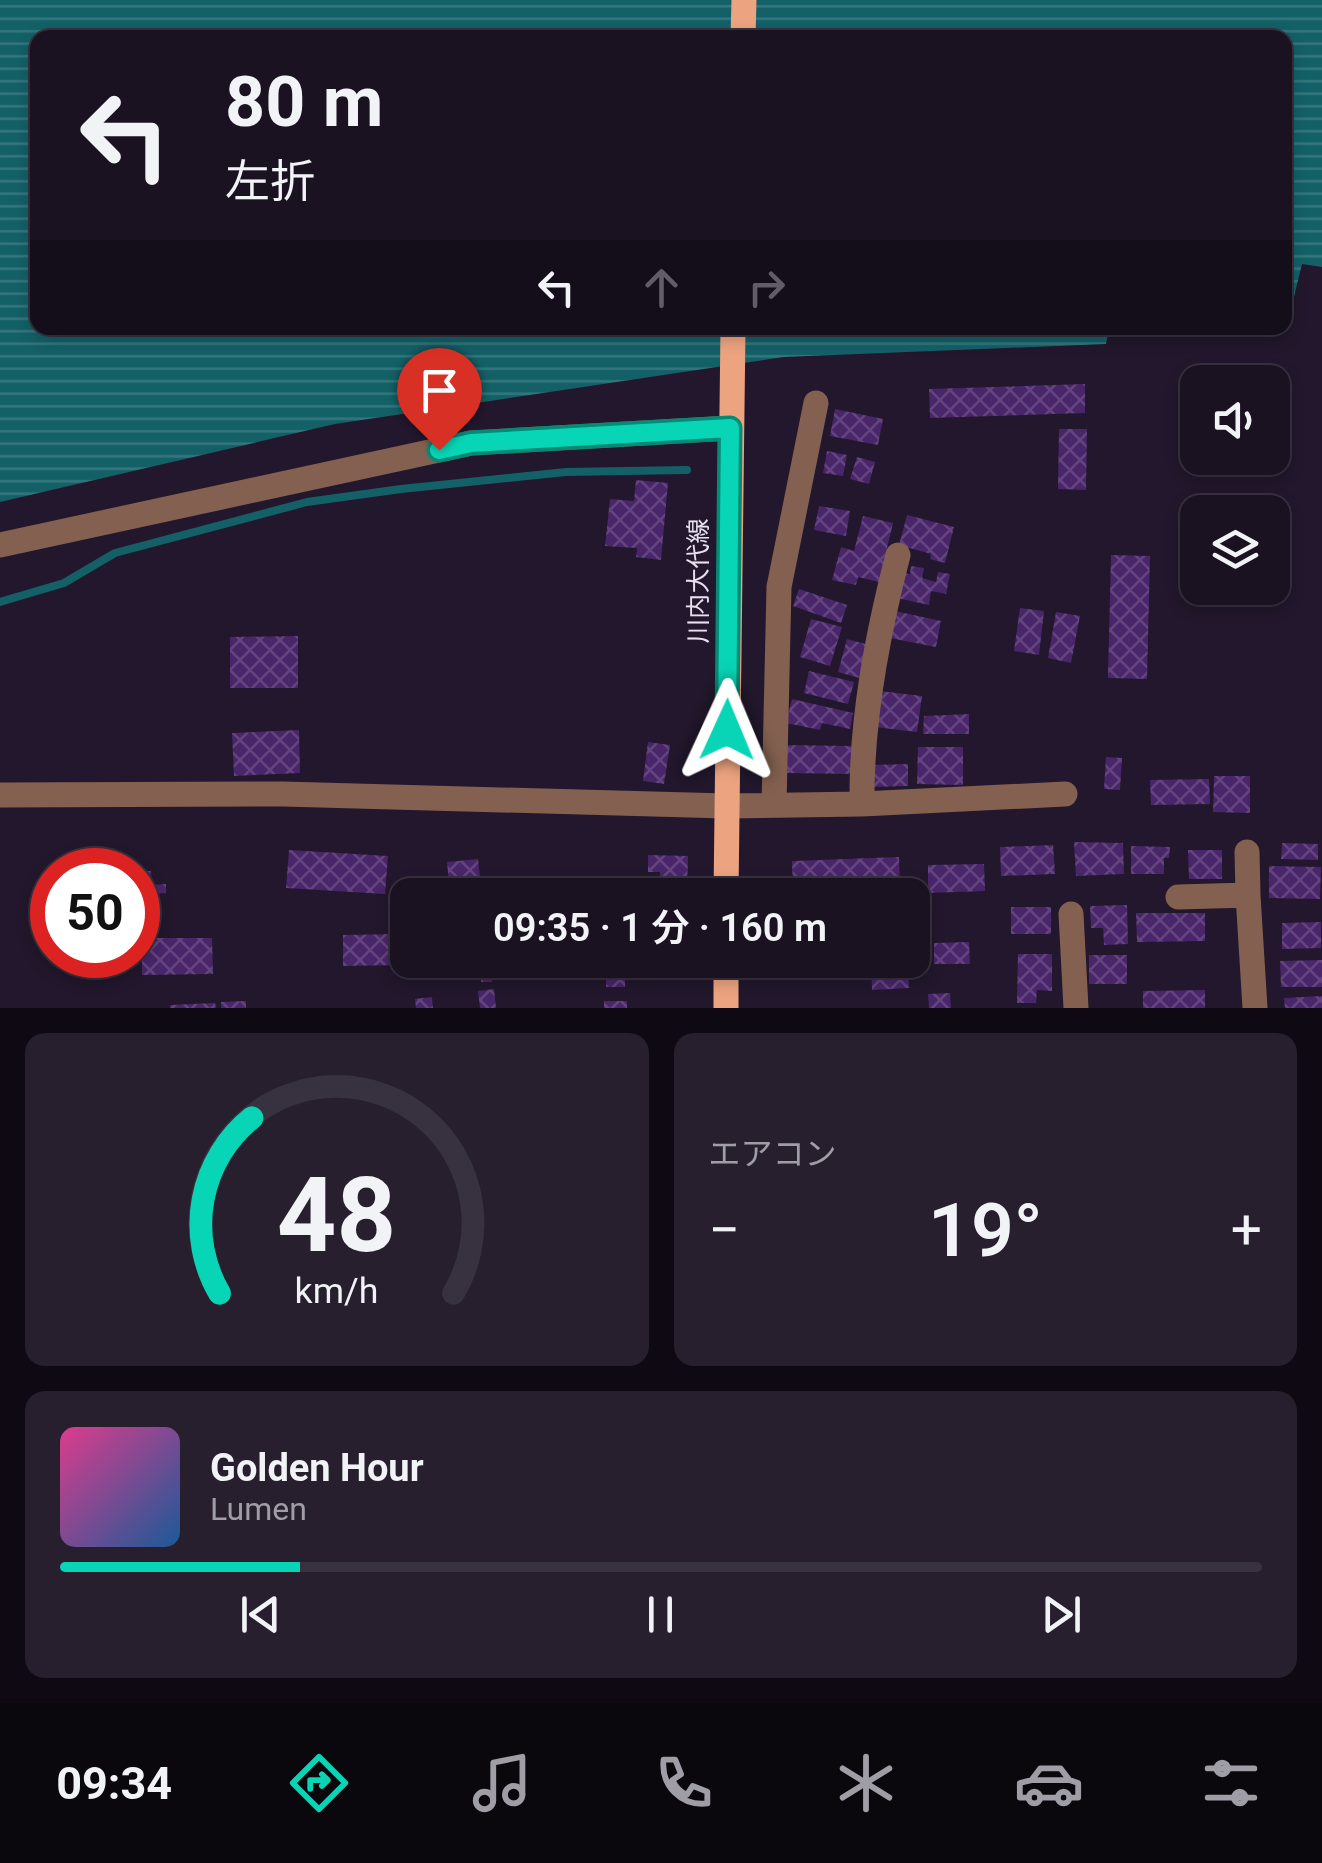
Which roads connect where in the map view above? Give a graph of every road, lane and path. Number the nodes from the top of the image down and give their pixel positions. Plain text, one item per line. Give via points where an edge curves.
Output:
1 (744, 0) edge
2 (743, 30) edge
3 (733, 335) edge
4 (816, 403) dead end
5 (730, 428) junction
6 (0, 546) edge
7 (898, 556) dead end
8 (1065, 794) dead end
9 (0, 795) edge
10 (862, 804) junction
11 (774, 805) junction
12 (726, 806) junction
13 (1247, 852) dead end
14 (726, 878) edge
15 (1248, 896) junction
16 (1178, 897) dead end
17 (1071, 914) dead end
18 (726, 978) edge
19 (726, 1008) edge
20 (1076, 1008) edge
21 (1255, 1008) edge

1 - 2 main road
3 - 5 main road, 川内大代線
4 - 11 street via 779,587
5 - 6 street via 471,443
5 - 12 main road, 川内大代線
7 - 10 street via 880,624 861,761
8 - 10 street
9 - 12 street via 283,794
10 - 11 street
11 - 12 street
12 - 14 main road, 川内大代線
13 - 15 street
15 - 16 street
15 - 21 street
17 - 20 street
18 - 19 main road

